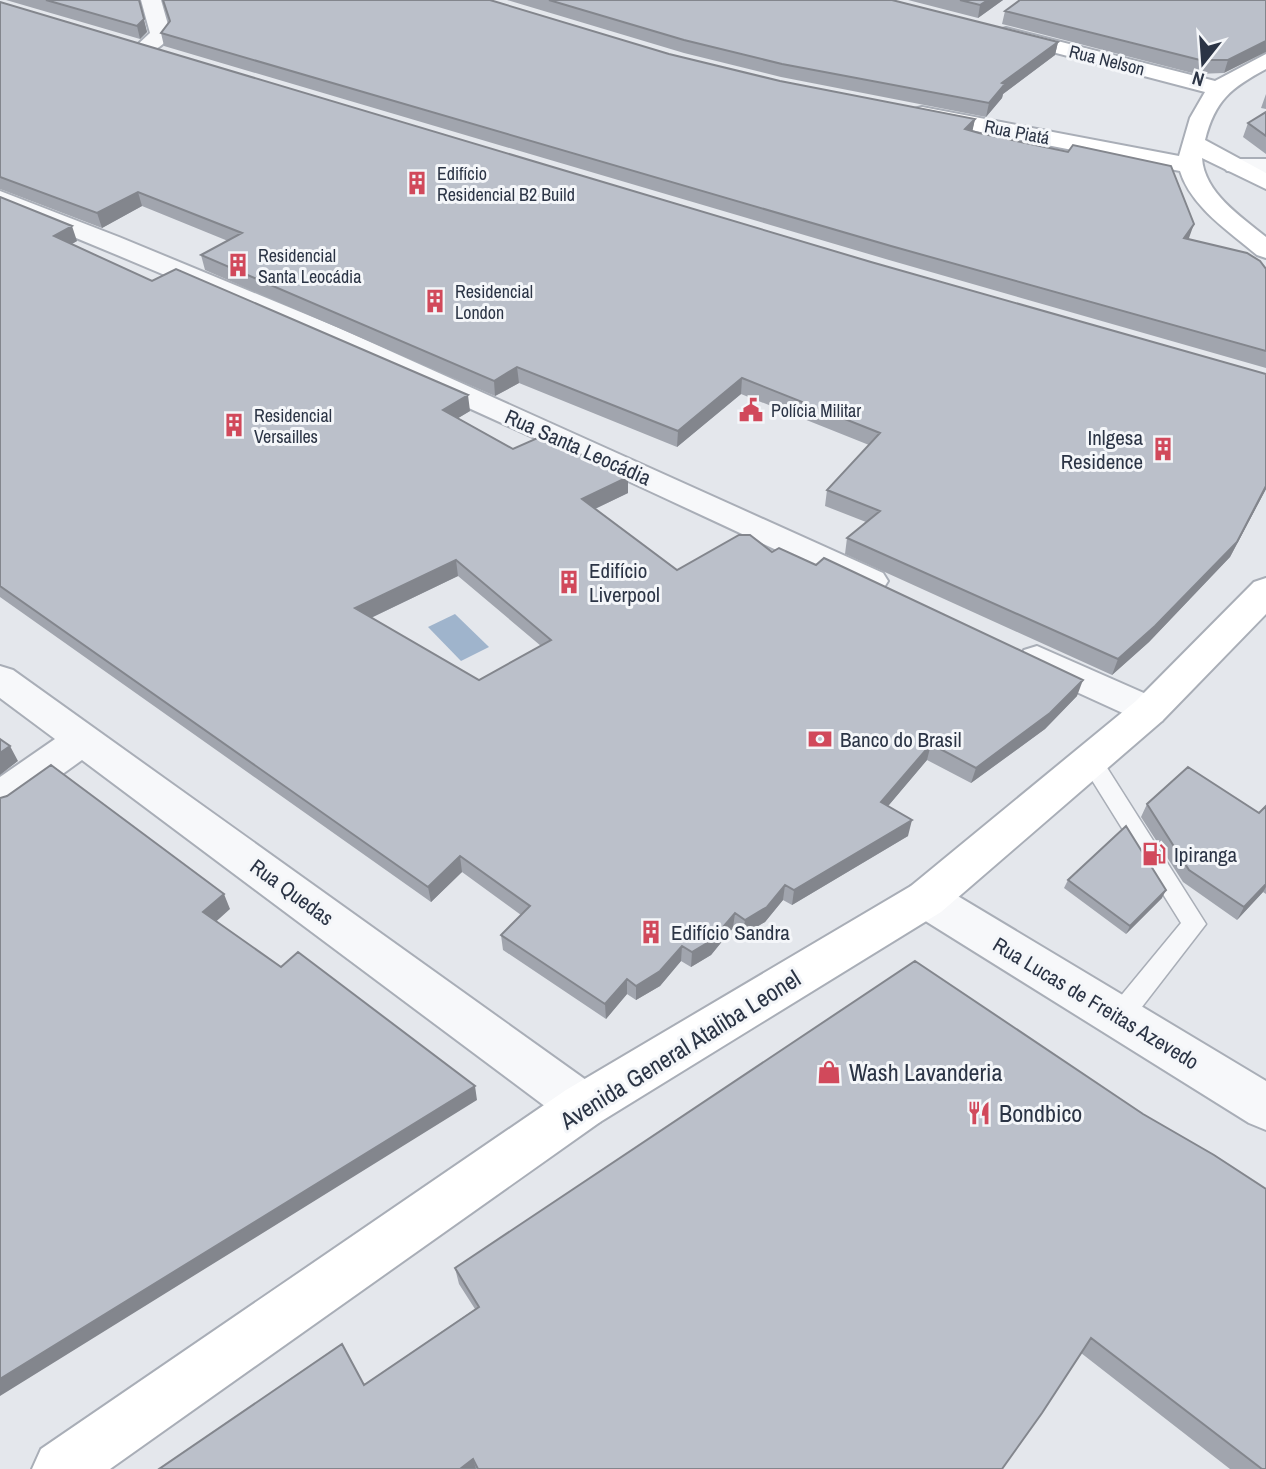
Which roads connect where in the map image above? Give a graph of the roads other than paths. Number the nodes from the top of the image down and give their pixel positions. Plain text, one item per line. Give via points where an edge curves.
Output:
1 (151, 0) edge
2 (980, 27) edge
3 (134, 44) joint
4 (171, 55) edge
5 (1266, 60) edge
6 (1219, 89) junction
7 (905, 111) edge
8 (1192, 154) junction
9 (1235, 166) junction
10 (1266, 166) edge
11 (1266, 182) edge
12 (1266, 192) edge
13 (0, 198) edge
14 (1219, 207) junction
15 (1266, 250) edge
16 (1266, 590) edge
17 (900, 594) edge
18 (1012, 647) edge
19 (0, 679) edge
20 (1149, 711) junction
21 (83, 739) junction
22 (1091, 761) junction
23 (0, 798) edge
24 (926, 899) junction
25 (1119, 1017) junction
26 (583, 1107) junction
27 (1266, 1107) edge
28 (61, 1469) edge

1 - 3 street via 161,35
2 - 6 main road, Rua Nelson
3 - 4 main road
5 - 6 main road
6 - 8 main road via 1200,118
7 - 8 main road, Rua Piatá
8 - 9 main road
8 - 14 main road via 1195,180
9 - 10 street
9 - 11 main road
12 - 14 main road via 1235,198
13 - 17 street, Rua Santa Leocádia via 291,318
14 - 15 main road
16 - 20 main road, Avenida General Ataliba Leonel
18 - 20 street
19 - 21 street, Rua Quedas
20 - 22 main road, Avenida General Ataliba Leonel
21 - 23 street
21 - 26 street, Rua Quedas
22 - 24 main road, Avenida General Ataliba Leonel
22 - 25 lane via 1194,925
24 - 25 street, Rua Lucas de Freitas Azevedo
24 - 26 main road, Avenida General Ataliba Leonel
25 - 27 street, Rua Lucas de Freitas Azevedo
26 - 28 main road, Avenida General Ataliba Leonel

